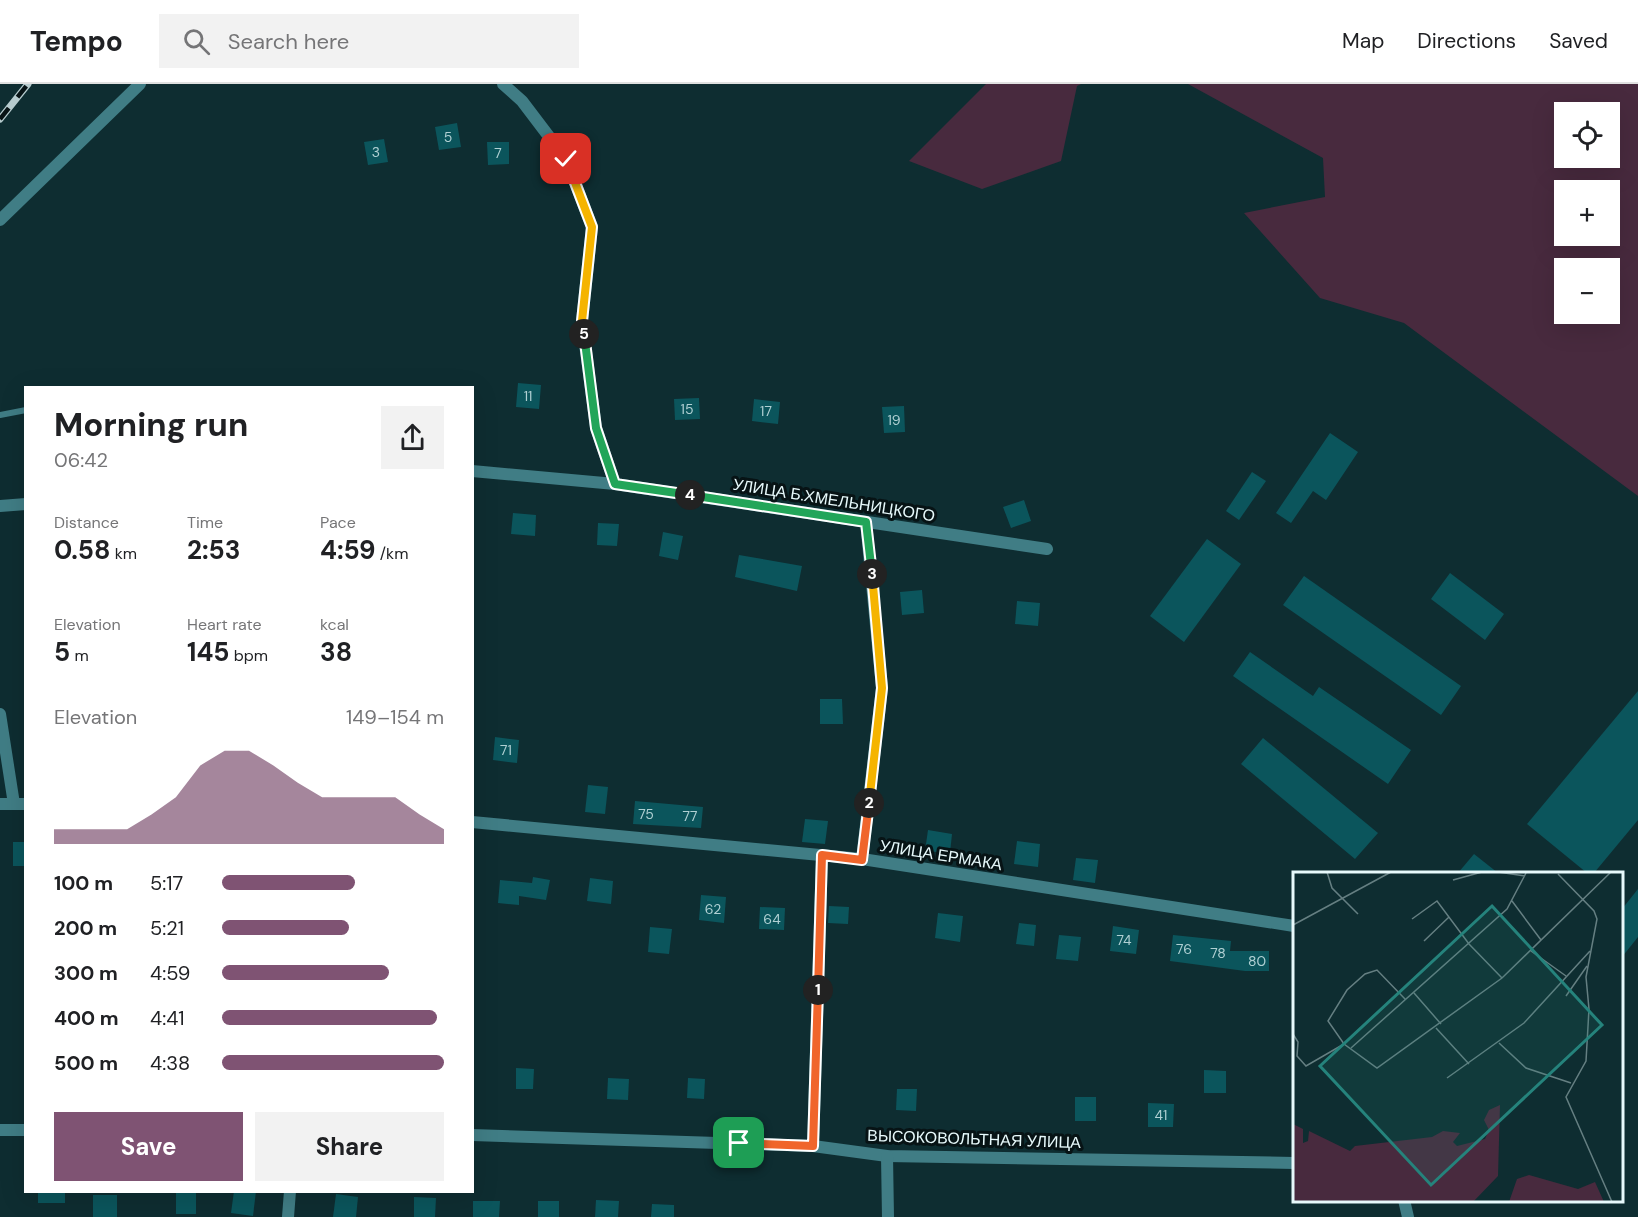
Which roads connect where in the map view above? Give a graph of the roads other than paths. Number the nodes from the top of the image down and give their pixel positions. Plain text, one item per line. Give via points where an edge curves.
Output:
1 (140, 84) edge
2 (503, 84) edge
3 (0, 220) edge
4 (24, 410) edge
5 (0, 415) edge
6 (474, 471) edge
7 (615, 484) junction
8 (24, 504) edge
9 (0, 506) edge
10 (866, 522) junction
11 (1047, 549) dead end
12 (0, 714) edge
13 (0, 804) edge
14 (20, 804) edge
15 (474, 822) edge
16 (822, 855) junction
17 (862, 860) junction
18 (1293, 926) edge
19 (0, 1130) edge
20 (24, 1130) edge
21 (474, 1135) edge
22 (813, 1146) junction
23 (887, 1156) junction
24 (1293, 1163) edge
25 (291, 1193) edge
26 (1404, 1202) edge
27 (288, 1217) edge
28 (888, 1217) edge
29 (1408, 1217) edge

1 - 3 street
2 - 7 street via 522,101 566,159 592,227 582,321 596,428
4 - 5 lane
6 - 7 street, УЛИЦА Б.ХМЕЛЬНИЦКОГО
7 - 10 street, УЛИЦА Б.ХМЕЛЬНИЦКОГО
8 - 9 street
10 - 11 street, УЛИЦА Б.ХМЕЛЬНИЦКОГО
10 - 17 street via 882,688
12 - 14 street
13 - 14 street
15 - 16 street, УЛИЦА ЕРМАКА
16 - 17 street, УЛИЦА ЕРМАКА
16 - 22 street
17 - 18 street, УЛИЦА ЕРМАКА
19 - 20 street
21 - 22 street, ВЫСОКОВОЛЬТНАЯ УЛИЦА
22 - 23 street, ВЫСОКОВОЛЬТНАЯ УЛИЦА
23 - 24 street, ВЫСОКОВОЛЬТНАЯ УЛИЦА
23 - 28 street
25 - 27 street
26 - 29 street

